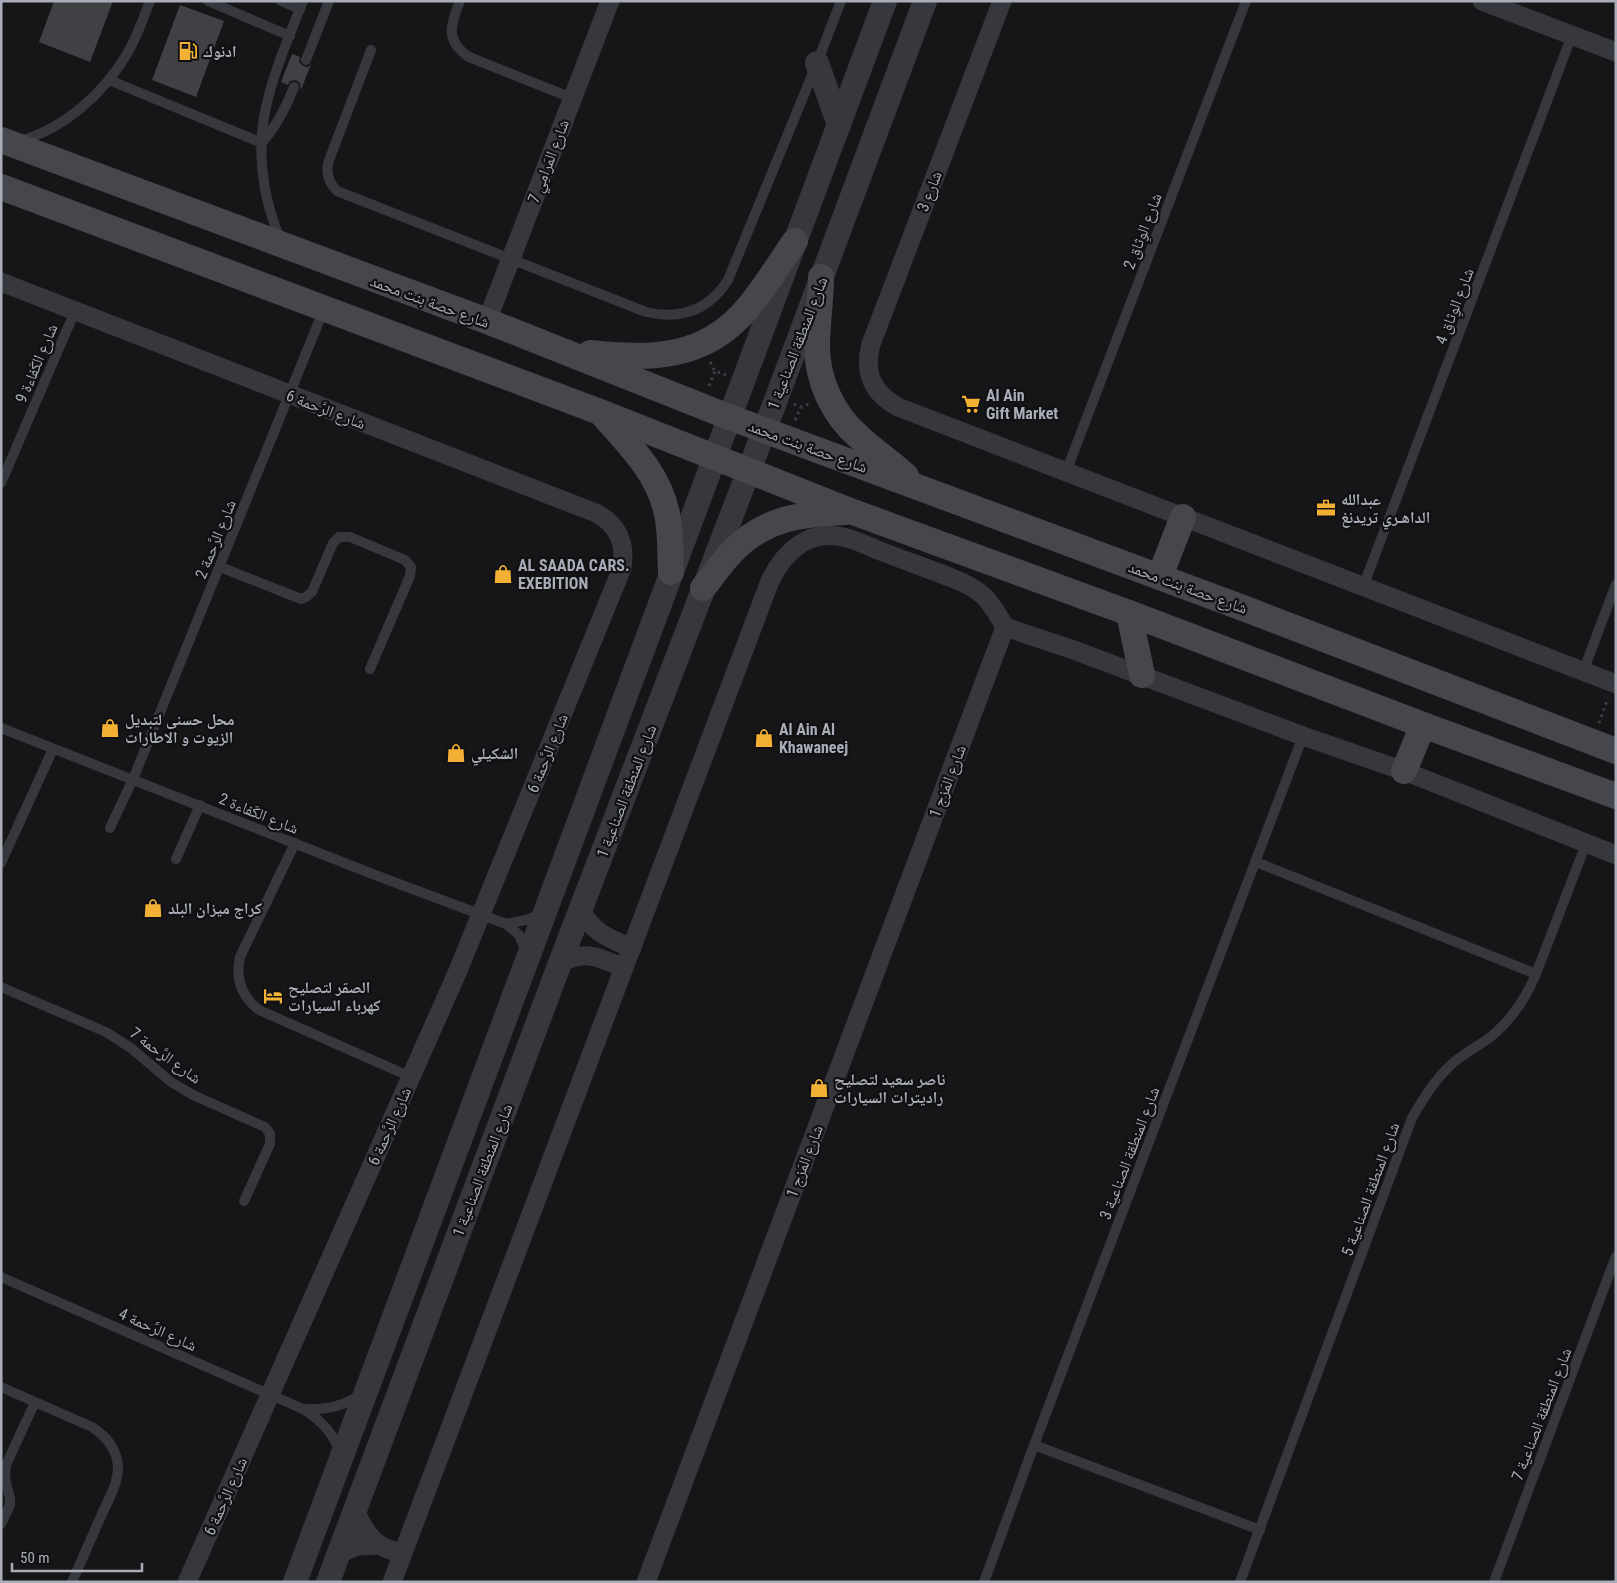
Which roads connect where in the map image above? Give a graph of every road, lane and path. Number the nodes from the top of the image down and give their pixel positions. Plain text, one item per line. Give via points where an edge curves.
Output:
1 (150, 1) edge
2 (208, 1) edge
3 (281, 1) edge
4 (329, 1) edge
5 (460, 1) edge
6 (610, 1) edge
7 (841, 1) edge
8 (885, 1) edge
9 (925, 1) edge
10 (1002, 1) edge
11 (1246, 1) edge
12 (1482, 1) edge
13 (301, 5) edge
14 (1572, 35) junction
15 (290, 36) junction
16 (371, 50) dead end
17 (1616, 52) edge
18 (306, 60) dead end
19 (817, 63) junction
20 (109, 80) junction
21 (294, 87) dead end
22 (572, 98) junction
23 (839, 125) junction
24 (6, 142) edge
25 (262, 142) junction
26 (1, 188) edge
27 (795, 241) junction
28 (284, 246) junction
29 (511, 259) junction
30 (821, 277) junction
31 (1, 282) edge
32 (324, 309) junction
33 (74, 311) junction
34 (487, 321) junction
35 (558, 349) junction
36 (289, 395) junction
37 (600, 412) junction
38 (730, 416) junction
39 (764, 429) junction
40 (714, 457) junction
41 (748, 470) junction
42 (1066, 472) junction
43 (1, 482) edge
44 (918, 486) junction
45 (853, 512) junction
46 (1183, 517) junction
47 (220, 567) junction
48 (671, 572) junction
49 (1160, 576) junction
50 (1616, 584) edge
51 (1363, 587) junction
52 (703, 588) junction
53 (1129, 613) junction
54 (1005, 627) junction
55 (370, 669) dead end
56 (1583, 672) junction
57 (1142, 675) junction
58 (1616, 684) edge
59 (1423, 725) junction
60 (1, 728) edge
61 (1303, 736) junction
62 (53, 749) junction
63 (1616, 751) edge
64 (1404, 771) junction
65 (133, 779) junction
66 (1616, 796) edge
67 (200, 805) junction
68 (110, 828) dead end
69 (295, 843) junction
70 (1586, 844) junction
71 (1616, 855) edge
72 (176, 859) dead end
73 (1256, 862) junction
74 (1, 863) edge
75 (581, 909) junction
76 (544, 912) junction
77 (480, 915) junction
78 (506, 924) junction
79 (632, 948) junction
80 (527, 959) junction
81 (560, 963) junction
82 (624, 968) junction
83 (1536, 974) junction
84 (1, 987) edge
85 (411, 1078) junction
86 (473, 1103) junction
87 (491, 1147) junction
88 (244, 1201) dead end
89 (1616, 1256) edge
90 (1, 1277) edge
91 (1, 1387) edge
92 (366, 1391) junction
93 (270, 1394) junction
94 (35, 1402) junction
95 (303, 1409) junction
96 (1034, 1445) junction
97 (342, 1457) junction
98 (355, 1509) junction
99 (1, 1524) edge
100 (1260, 1530) junction
101 (380, 1545) junction
102 (338, 1554) junction
103 (402, 1554) junction
104 (72, 1582) edge
105 (187, 1582) edge
106 (296, 1582) edge
107 (328, 1582) edge
108 (392, 1582) edge
109 (646, 1582) edge
110 (984, 1582) edge
111 (1240, 1582) edge
112 (1494, 1582) edge

1 - 20 lane via 127,53
2 - 15 lane
3 - 13 lane
4 - 18 lane
5 - 22 lane via 451,27 452,36 462,52
6 - 22 street, شارع المَرامِي 7
7 - 19 lane
8 - 23 street, شارع المنطقة الصناعية 1
9 - 30 street, شارع المنطقة الصناعية 1
10 - 42 street, شارع 3 via 868,352 868,367 872,382 883,397 898,407
11 - 42 lane, شارع الوِثاق 2
12 - 14 street
13 - 15 lane
14 - 17 street
14 - 51 lane, شارع الوِثاق 4
15 - 25 lane via 269,94
16 - 29 lane via 328,163 330,183 338,191
19 - 23 street
19 - 29 lane via 733,270 723,288 707,303 688,312 668,315 646,312
20 - 24 lane via 62,121 29,138
20 - 25 lane
21 - 25 lane via 283,115
22 - 29 street, شارع المَرامِي 7
23 - 27 street, شارع المنطقة الصناعية 1
24 - 28 main road, شارع حصة بنت محمد
25 - 28 lane via 265,191
26 - 32 main road
27 - 35 main road via 747,310 725,330 698,346 654,356
27 - 38 street, شارع المنطقة الصناعية 1
28 - 34 main road, شارع حصة بنت محمد
29 - 34 street, شارع المَرامِي 7
30 - 39 street, شارع المنطقة الصناعية 1
30 - 44 main road via 817,346 828,396 853,431
31 - 33 street, شارع الرَّحمة 6
32 - 36 lane, شارع الرَّحمة 2
32 - 37 main road
33 - 36 street, شارع الرَّحمة 6
33 - 43 lane, شارع الكَفاءة 9
34 - 35 main road, شارع حصة بنت محمد
35 - 38 main road, شارع حصة بنت محمد
36 - 47 lane, شارع الرَّحمة 2
36 - 77 street, شارع الرَّحمة 6 via 596,513 606,518 619,535 623,546 622,568
37 - 40 main road
37 - 48 main road via 646,465 662,495 669,528
38 - 39 main road, شارع حصة بنت محمد
38 - 40 street, شارع المنطقة الصناعية 1
39 - 41 street, شارع المنطقة الصناعية 1
39 - 44 main road, شارع حصة بنت محمد
40 - 41 main road
40 - 48 street, شارع المنطقة الصناعية 1
41 - 45 main road
41 - 52 street, شارع المنطقة الصناعية 1
42 - 46 street
44 - 49 main road, شارع حصة بنت محمد
45 - 52 main road via 812,513 767,526 731,552
45 - 53 main road
46 - 49 main road
46 - 51 street
47 - 55 lane via 301,598 312,592 333,543 339,537 350,537 405,560 410,567 410,576
47 - 65 lane, شارع الرَّحمة 2
48 - 76 street, شارع المنطقة الصناعية 1
49 - 63 main road, شارع حصة بنت محمد
50 - 56 lane
51 - 56 street
52 - 75 street, شارع المنطقة الصناعية 1
53 - 57 main road
53 - 59 main road
54 - 57 street
54 - 79 street via 992,604 975,588 845,538 814,538 787,554 770,581
54 - 109 street, شارع المَزج 1
56 - 58 street
57 - 61 street
59 - 64 main road
59 - 66 main road
60 - 62 lane, شارع الكَفاءة 2
61 - 64 street
61 - 73 lane, شارع المنطقة الصناعية 3
62 - 65 lane, شارع الكَفاءة 2
62 - 74 lane
64 - 70 street
65 - 67 lane, شارع الكَفاءة 2
65 - 68 lane, شارع الرَّحمة 2
67 - 69 lane, شارع الكَفاءة 2
67 - 72 lane
69 - 77 lane, شارع الكَفاءة 2
69 - 85 lane via 240,957 238,975 243,992 259,1010
70 - 71 street
70 - 83 lane, شارع المنطقة الصناعية 5
73 - 83 lane
73 - 96 lane, شارع المنطقة الصناعية 3
75 - 79 street via 595,930
75 - 81 street, شارع المنطقة الصناعية 1
76 - 78 lane
76 - 80 street, شارع المنطقة الصناعية 1
77 - 78 lane, شارع الكَفاءة 2
77 - 85 street, شارع الرَّحمة 6
78 - 80 lane, شارع الكَفاءة 2 via 519,935
79 - 82 street
80 - 86 street, شارع المنطقة الصناعية 1
81 - 82 street via 586,955
81 - 87 street, شارع المنطقة الصناعية 1
82 - 103 street
83 - 100 lane, شارع المنطقة الصناعية 5 via 1509,1019 1441,1075 1412,1118
84 - 88 lane, شارع الرَّحمة 7 via 106,1032 131,1048 171,1082 265,1127 270,1134 270,1144
85 - 93 street, شارع الرَّحمة 6
86 - 87 street via 490,1117
86 - 92 street, شارع المنطقة الصناعية 1
87 - 98 street, شارع المنطقة الصناعية 1
89 - 112 lane, شارع المنطقة الصناعية 7
90 - 93 lane, شارع الرَّحمة 4
91 - 94 lane
92 - 95 lane, شارع الرَّحمة 4 via 336,1407
92 - 97 street, شارع المنطقة الصناعية 1
93 - 95 lane, شارع الرَّحمة 4
93 - 105 street, شارع الرَّحمة 6
94 - 99 lane via 6,1465 10,1506
94 - 104 lane via 92,1426 109,1441 117,1459 114,1486
95 - 97 lane, شارع الرَّحمة 4 via 324,1423
96 - 100 lane
96 - 110 lane, شارع المنطقة الصناعية 3
97 - 106 street, شارع المنطقة الصناعية 1
98 - 101 street via 365,1529
98 - 102 street, شارع المنطقة الصناعية 1
100 - 111 lane, شارع المنطقة الصناعية 5
101 - 102 street via 358,1546
101 - 103 street
102 - 107 street, شارع المنطقة الصناعية 1
103 - 108 street

